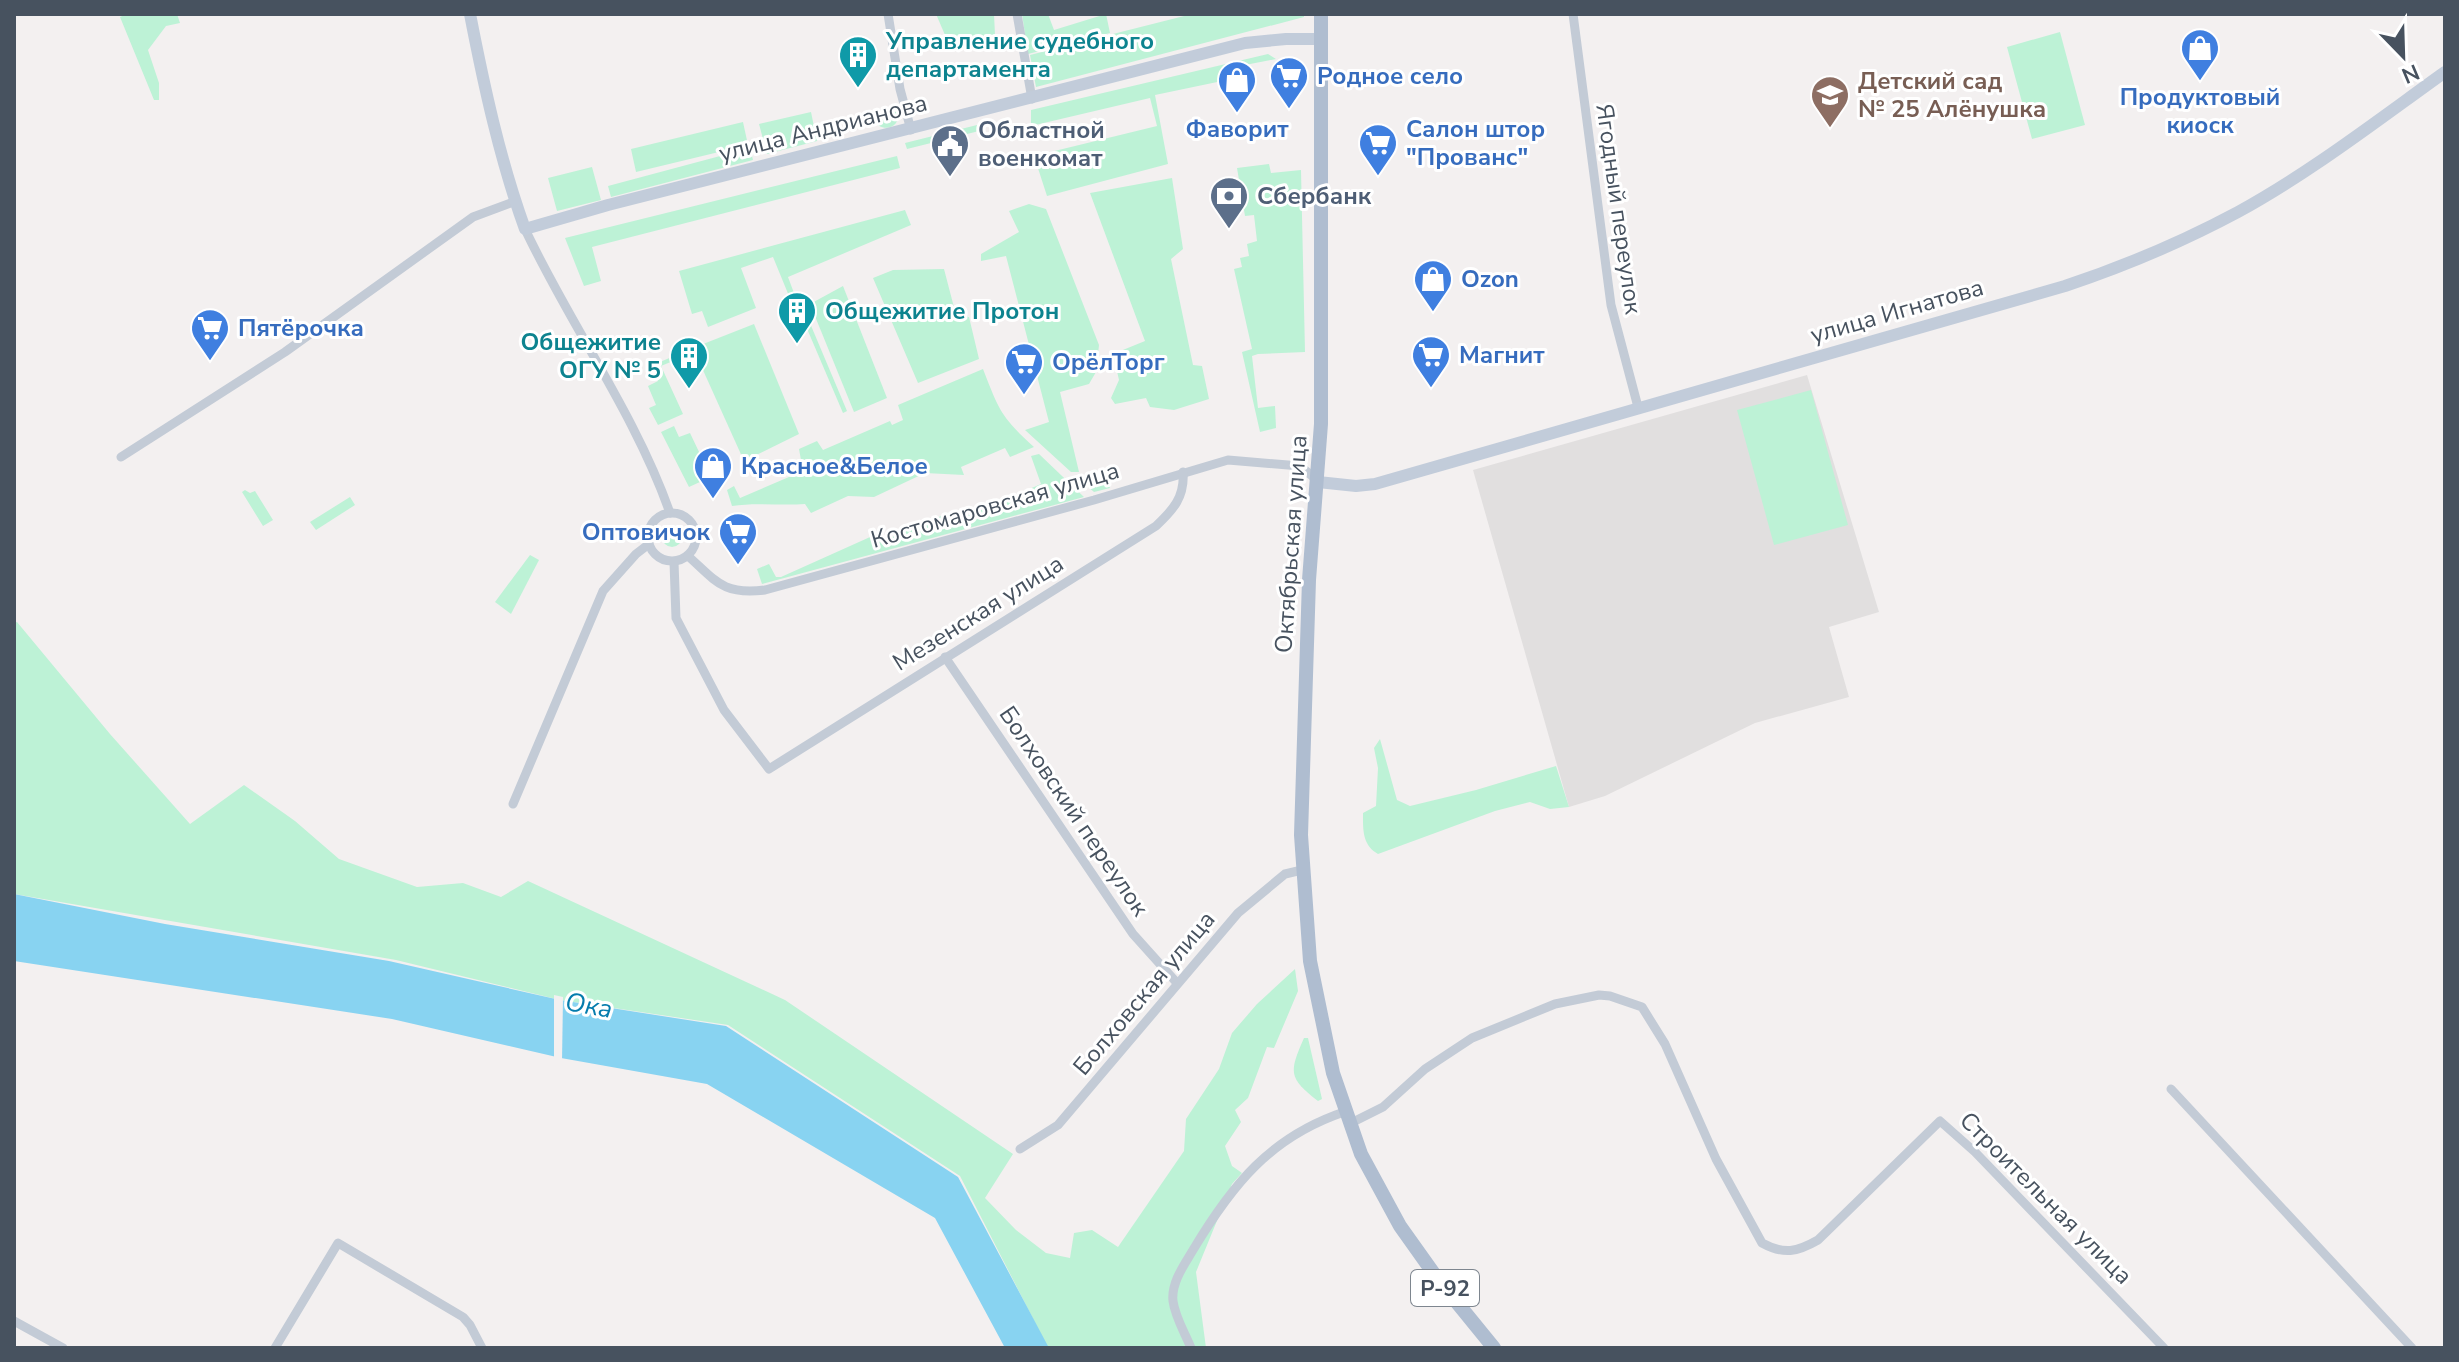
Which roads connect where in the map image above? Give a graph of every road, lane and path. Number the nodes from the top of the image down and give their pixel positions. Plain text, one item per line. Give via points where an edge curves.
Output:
1 (470, 14) edge
2 (888, 14) edge
3 (1017, 14) edge
4 (1321, 14) edge
5 (1573, 14) edge
6 (1320, 39) junction
7 (2445, 72) edge
8 (1032, 99) junction
9 (911, 130) junction
10 (516, 201) junction
11 (525, 229) junction
12 (1638, 407) junction
13 (121, 457) dead end
14 (1183, 472) junction
15 (1318, 482) junction
16 (670, 513) junction
17 (649, 544) junction
18 (688, 556) junction
19 (674, 562) junction
20 (945, 657) junction
21 (513, 804) dead end
22 (1302, 870) junction
23 (1177, 983) junction
24 (2171, 1089) dead end
25 (1346, 1118) junction
26 (1020, 1149) dead end
27 (14, 1321) edge
28 (63, 1348) edge
29 (275, 1348) edge
30 (482, 1348) edge
31 (1191, 1348) edge
32 (1494, 1348) edge
33 (2164, 1348) edge
34 (2412, 1348) edge

1 - 10 main road
2 - 9 street
3 - 8 street
4 - 6 main road, Октябрьская улица
5 - 12 street, Ягодный переулок via 1611,305
6 - 8 main road, улица Андрианова via 1245,43
6 - 15 main road, Октябрьская улица
7 - 12 main road, улица Игнатова via 2270,193 2124,266
8 - 9 main road, улица Андрианова
9 - 11 main road, улица Андрианова
10 - 11 main road
10 - 13 street via 473,217 285,352
11 - 16 street via 643,447
12 - 15 main road, улица Игнатова via 1375,484
14 - 15 street, Костомаровская улица via 1228,460 1300,466
14 - 18 street, Костомаровская улица via 765,590 723,587
14 - 20 street, Мезенская улица via 1180,500 1156,526
15 - 22 main road, Октябрьская улица via 1305,669
16 - 17 street via 652,524
16 - 18 street via 687,518 696,531
17 - 19 street via 658,557
17 - 21 street via 603,591
18 - 19 street
19 - 20 street, Мезенская улица via 676,618 724,710 769,769
20 - 23 street, Болховский переулок via 1133,934
22 - 23 street, Болховская улица via 1285,874 1238,913
22 - 25 main road, Октябрьская улица / Р-92 via 1310,961
23 - 26 street, Болховская улица via 1058,1125
24 - 34 street
25 - 31 street via 1317,1122 1284,1140 1220,1205 1176,1280 1173,1301
25 - 32 main road, Р-92 via 1400,1226
25 - 33 street, Строительная улица via 1383,1107 1425,1069 1472,1038 1555,1004 1610,996 1642,1007 1665,1044 1716,1159 1762,1243 1790,1252 1818,1240 1940,1121
27 - 28 street
29 - 30 street via 338,1243 463,1317

